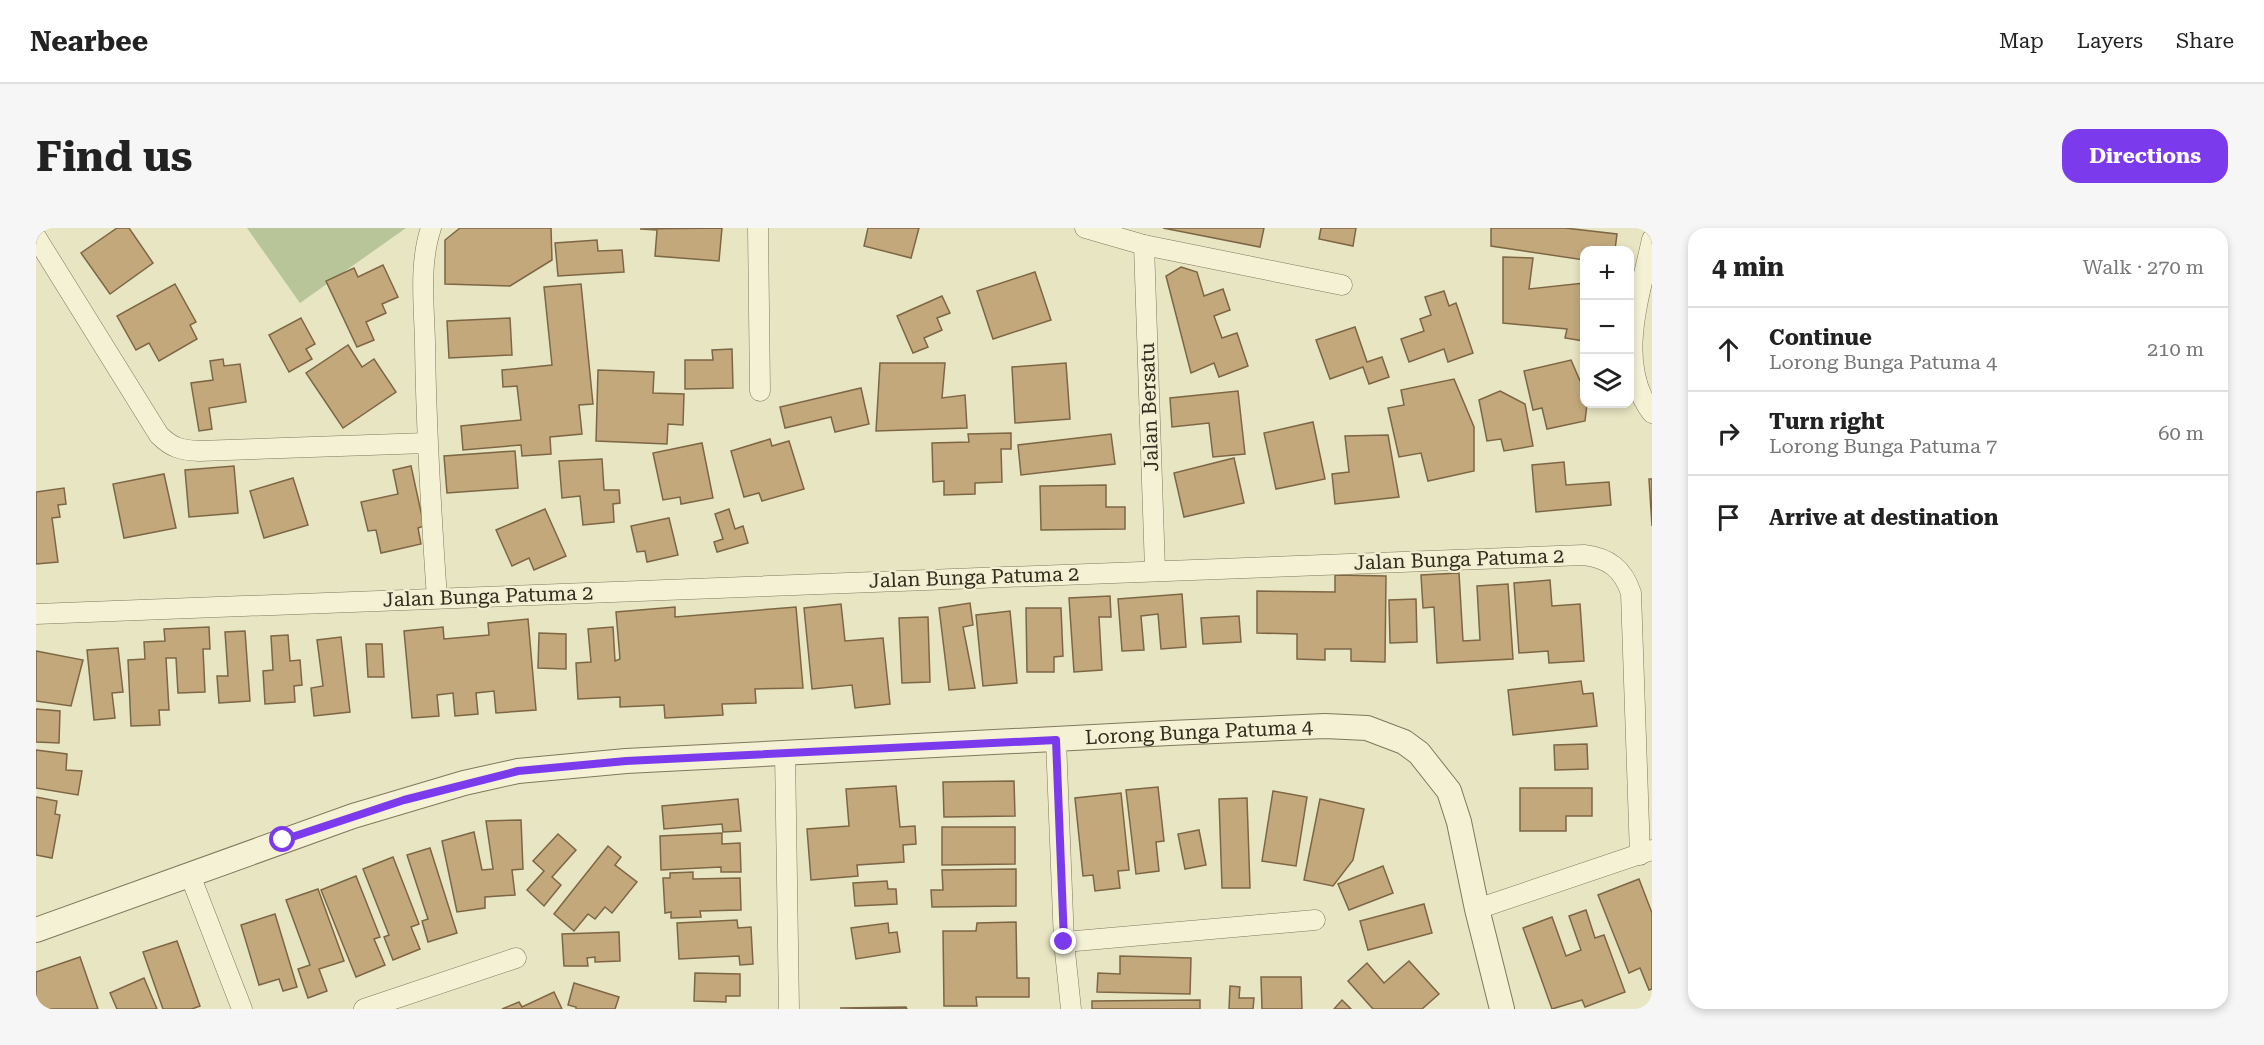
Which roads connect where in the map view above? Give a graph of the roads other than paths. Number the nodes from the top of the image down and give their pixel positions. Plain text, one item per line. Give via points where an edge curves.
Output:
1 (431, 228) edge
2 (758, 228) edge
3 (1085, 228) edge
4 (36, 237) edge
5 (1652, 239) edge
6 (1144, 245) junction
7 (1342, 285) dead end
8 (760, 392) dead end
9 (1652, 413) edge
10 (427, 443) junction
11 (1155, 570) junction
12 (437, 598) junction
13 (36, 614) edge
14 (1056, 740) junction
15 (785, 752) junction
16 (1646, 852) edge
17 (190, 875) junction
18 (1477, 909) junction
19 (1315, 920) dead end
20 (36, 930) edge
21 (1064, 942) junction
22 (516, 958) dead end
23 (242, 1009) edge
24 (364, 1009) edge
25 (789, 1009) edge
26 (1071, 1009) edge
27 (1502, 1009) edge

1 - 10 street via 425,244
2 - 8 street
3 - 6 street
4 - 10 street via 159,435 169,445 199,451
5 - 9 street via 1631,342 1634,375
6 - 7 street
6 - 11 street, Jalan Bersatu
10 - 12 street
11 - 12 street, Jalan Bunga Patuma 2
11 - 16 street, Jalan Bunga Patuma 2 via 1584,555 1610,562 1620,570 1631,593
12 - 13 street, Jalan Bunga Patuma 2
14 - 15 street, Lorong Bunga Patuma 4
14 - 18 street, Lorong Bunga Patuma 4 via 1325,726 1367,728 1383,733 1419,753 1449,791
14 - 21 street
15 - 17 street, Lorong Bunga Patuma 4 via 574,764 518,771 363,812
15 - 25 street
16 - 18 street
17 - 20 street, Lorong Bunga Patuma 4
17 - 23 street
18 - 27 street, Lorong Bunga Patuma 4
19 - 21 street
21 - 26 street
22 - 24 street

